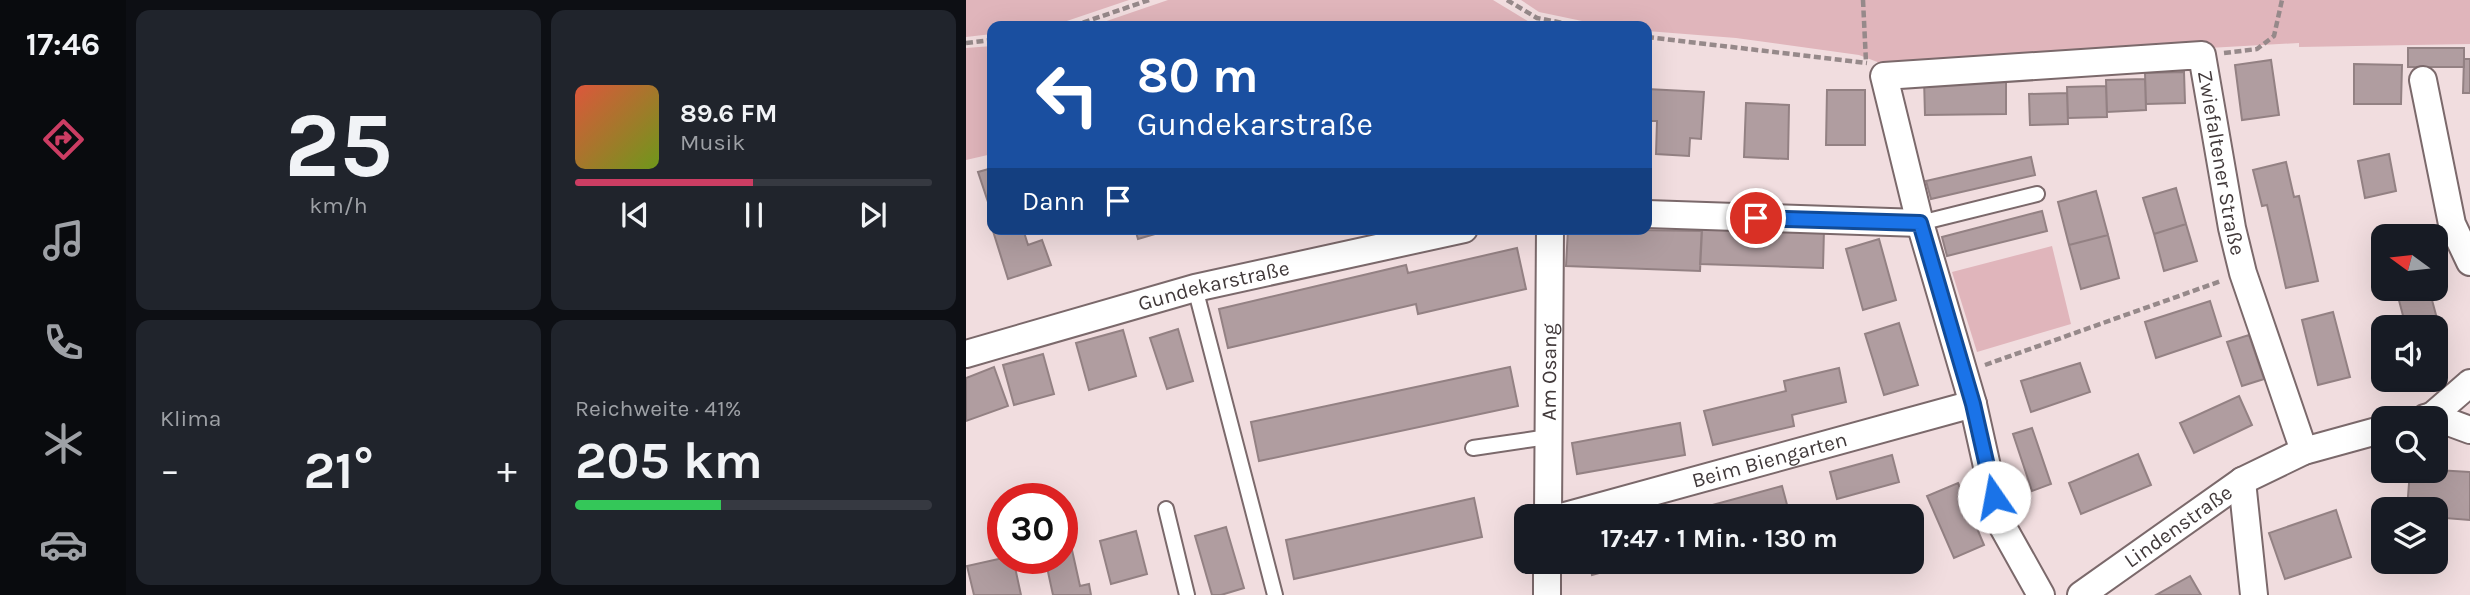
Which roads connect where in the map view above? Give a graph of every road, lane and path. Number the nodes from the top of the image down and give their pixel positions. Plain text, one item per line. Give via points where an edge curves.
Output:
1 (1149, 0) edge
2 (1507, 0) edge
3 (1863, 0) edge
4 (2282, 0) edge
5 (1537, 18) junction
6 (1088, 21) edge
7 (1537, 21) edge
8 (1553, 21) edge
9 (1652, 38) edge
10 (987, 41) edge
11 (966, 43) edge
12 (2202, 55) junction
13 (1875, 69) junction
14 (2423, 80) dead end
15 (2036, 194) dead end
16 (1652, 214) edge
17 (1920, 223) junction
18 (1437, 235) edge
19 (1549, 235) edge
20 (2470, 262) edge
21 (2243, 274) junction
22 (1195, 288) junction
23 (966, 354) edge
24 (1964, 373) junction
25 (2470, 383) edge
26 (1973, 404) junction
27 (2442, 406) edge
28 (2448, 423) edge
29 (2470, 430) edge
30 (2371, 433) edge
31 (1548, 437) junction
32 (1474, 448) dead end
33 (2304, 451) junction
34 (2242, 481) junction
35 (1548, 504) edge
36 (1609, 504) edge
37 (1166, 509) dead end
38 (1547, 574) edge
39 (1187, 595) edge
40 (1275, 595) edge
41 (1546, 595) edge
42 (2041, 595) edge
43 (2081, 595) edge
44 (2254, 595) edge

1 - 6 path
2 - 5 path
3 - 13 path
4 - 12 path via 2274,36 2257,49
5 - 7 path
5 - 8 path
9 - 13 path
10 - 11 path
12 - 13 street, Zwiefaltener Straße
12 - 21 street, Zwiefaltener Straße
13 - 17 street
14 - 20 street via 2452,224
15 - 17 lane
16 - 17 street
17 - 24 street
18 - 22 street, Gundekarstraße
19 - 31 street, Am Osang
21 - 24 path
21 - 33 street, Zwiefaltener Straße
22 - 23 street, Gundekarstraße
22 - 40 lane
24 - 26 street
25 - 27 street
26 - 36 street, Beim Biengarten
26 - 42 street via 1999,520
28 - 29 street
30 - 33 street, Lindenstraße
31 - 32 lane
31 - 35 street, Am Osang
33 - 34 street, Lindenstraße
34 - 43 street, Lindenstraße
34 - 44 street, Lindenstraße
37 - 39 lane
38 - 41 street

